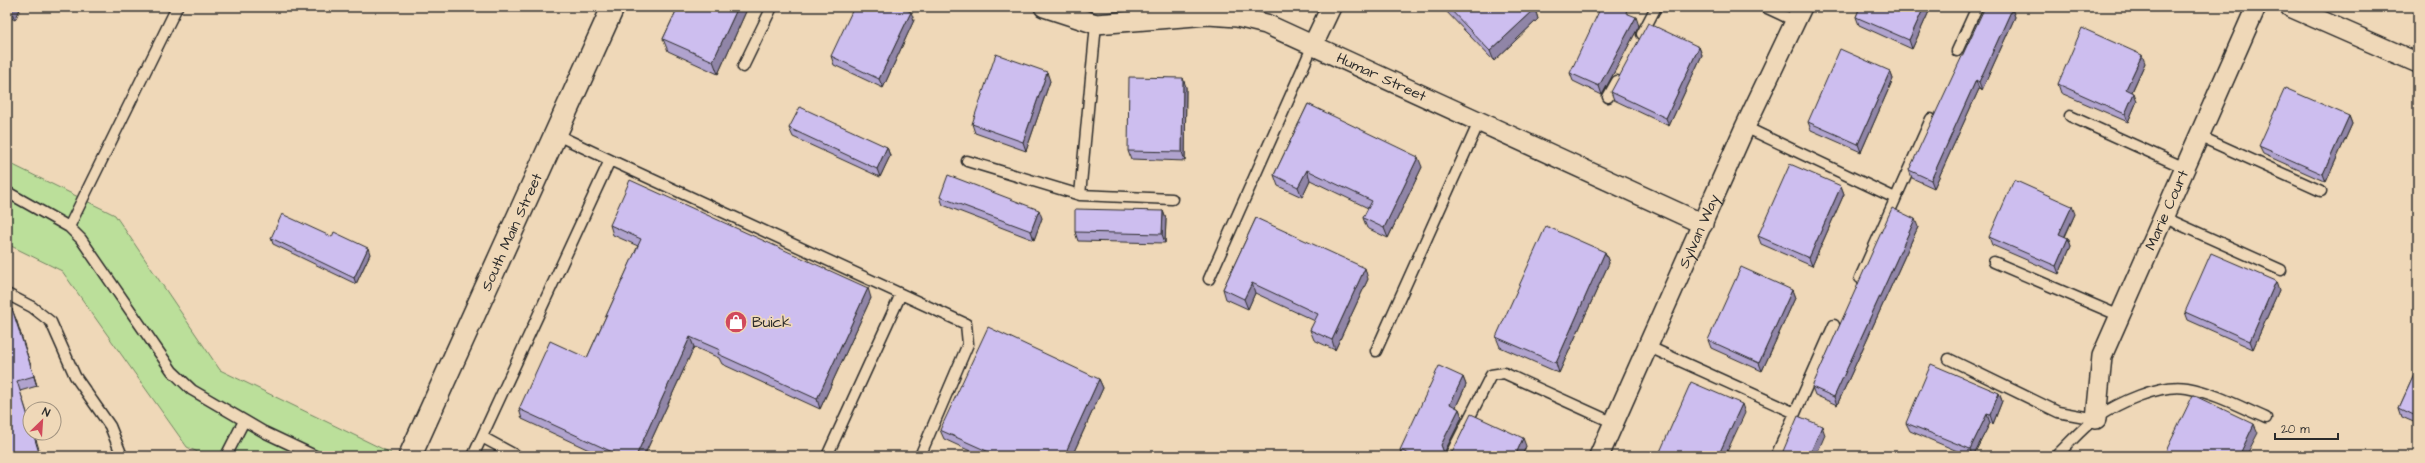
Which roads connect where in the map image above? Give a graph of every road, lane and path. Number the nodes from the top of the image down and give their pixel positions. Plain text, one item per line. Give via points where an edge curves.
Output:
1 (176, 7) edge
2 (612, 7) edge
3 (772, 7) edge
4 (1044, 7) edge
5 (1331, 7) edge
6 (1656, 7) edge
7 (1765, 7) edge
8 (1977, 7) edge
9 (2256, 7) edge
10 (2290, 7) edge
11 (1798, 14) edge
12 (1096, 24) junction
13 (1638, 42) edge
14 (1312, 45) junction
15 (1957, 51) dead end
16 (2418, 63) edge
17 (743, 67) dead end
18 (1623, 70) edge
19 (1608, 97) dead end
20 (2070, 116) dead end
21 (1931, 119) edge
22 (1479, 122) junction
23 (1745, 127) junction
24 (555, 134) junction
25 (2199, 136) junction
26 (610, 160) junction
27 (967, 162) dead end
28 (2185, 168) junction
29 (2321, 191) dead end
30 (7, 192) edge
31 (1080, 195) junction
32 (1895, 198) junction
33 (1172, 199) dead end
34 (2163, 217) junction
35 (1703, 224) junction
36 (69, 227) junction
37 (1994, 262) dead end
38 (2281, 270) dead end
39 (1860, 278) edge
40 (1209, 279) dead end
41 (7, 294) edge
42 (901, 294) junction
43 (2120, 316) junction
44 (1834, 325) dead end
45 (1647, 346) junction
46 (1376, 351) dead end
47 (1949, 360) dead end
48 (1795, 413) junction
49 (2266, 418) dead end
50 (2096, 419) junction
51 (244, 421) junction
52 (1614, 423) junction
53 (482, 437) junction
54 (122, 456) edge
55 (226, 456) edge
56 (316, 456) edge
57 (410, 456) edge
58 (473, 456) edge
59 (517, 456) edge
60 (827, 456) edge
61 (920, 456) edge
62 (1450, 456) edge
63 (1599, 456) edge
64 (1776, 456) edge
65 (2056, 456) edge

1 - 36 lane
2 - 24 main road, South Main Street
3 - 17 lane
4 - 12 street, Humar Street
5 - 14 street
6 - 13 lane
7 - 11 lane
8 - 15 lane
9 - 25 street, Marie Court
10 - 16 street
11 - 23 street, Sylvan Way
12 - 14 street, Humar Street via 1208,15 1266,24
12 - 31 lane
14 - 22 street, Humar Street
14 - 40 lane
18 - 19 lane
20 - 28 lane
21 - 32 lane
22 - 35 street, Humar Street
22 - 46 lane
23 - 32 lane
23 - 35 street, Sylvan Way
24 - 26 lane
24 - 57 main road, South Main Street
25 - 28 street, Marie Court
25 - 29 lane
26 - 42 lane
26 - 53 lane
27 - 31 lane
28 - 34 street, Marie Court
30 - 36 lane
31 - 33 lane
32 - 39 lane
34 - 38 lane
34 - 43 street, Marie Court
35 - 45 street, Sylvan Way
36 - 51 lane via 82,239 99,262 172,371 192,390
37 - 43 lane
41 - 54 lane via 32,307 51,322 75,376 110,426
42 - 60 lane
42 - 61 lane via 966,324 968,344
43 - 50 street, Marie Court via 2102,356
44 - 48 lane
45 - 48 lane
45 - 52 street, Sylvan Way
47 - 50 lane via 2058,412
48 - 64 lane
49 - 50 lane via 2209,393 2185,387 2159,389 2136,397
50 - 65 lane
51 - 55 lane
51 - 56 lane
52 - 62 lane via 1504,373 1491,375
52 - 63 street, Sylvan Way
53 - 58 lane
53 - 59 lane

